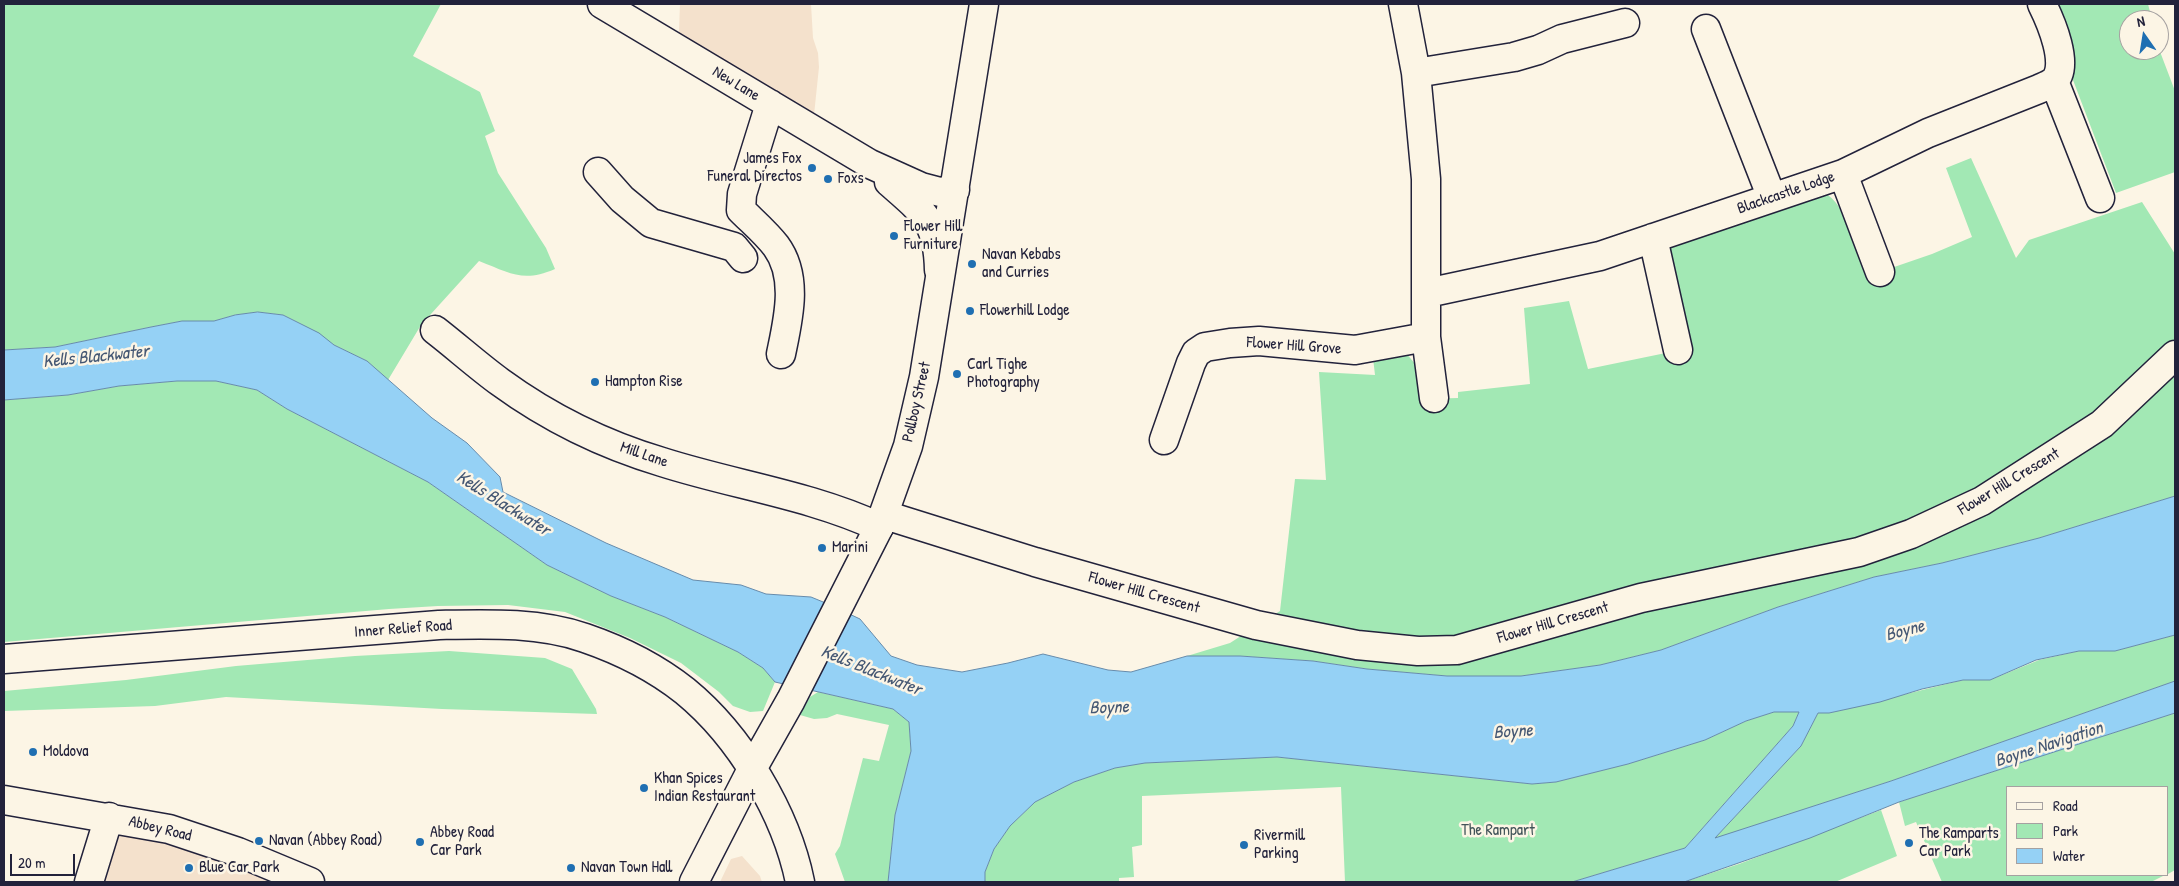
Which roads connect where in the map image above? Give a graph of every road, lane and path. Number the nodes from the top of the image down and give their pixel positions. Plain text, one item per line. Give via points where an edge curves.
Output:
1 (602, 4) edge
2 (984, 4) edge
3 (1403, 4) edge
4 (2042, 4) edge
5 (1625, 23) dead end
6 (1706, 29) dead end
7 (1416, 73) junction
8 (2054, 81) junction
9 (770, 104) junction
10 (870, 164) junction
11 (598, 172) dead end
12 (1843, 174) junction
13 (955, 190) junction
14 (1772, 198) junction
15 (2100, 198) dead end
16 (742, 201) junction
17 (1653, 238) junction
18 (720, 242) junction
19 (743, 258) dead end
20 (1880, 272) dead end
21 (939, 289) junction
22 (1427, 293) junction
23 (435, 330) dead end
24 (1426, 337) junction
25 (1678, 350) dead end
26 (781, 354) dead end
27 (2175, 355) edge
28 (1434, 398) dead end
29 (1164, 440) dead end
30 (882, 521) junction
31 (4, 659) edge
32 (752, 769) junction
33 (4, 800) edge
34 (109, 817) junction
35 (89, 882) edge
36 (310, 882) edge
37 (694, 882) edge
38 (800, 882) edge

1 - 9 street, New Lane
2 - 13 street, Pollboy Street
3 - 7 street
4 - 8 street via 2054,29 2060,58
5 - 7 street via 1514,57
6 - 14 street
7 - 22 street via 1426,179
8 - 12 street, Blackcastle Lodge via 1928,133
8 - 15 street
9 - 10 street, New Lane
9 - 16 street
10 - 13 street, New Lane via 921,187 940,192
10 - 21 street, New Lane via 922,210 932,226 938,252
11 - 18 street via 622,200 651,223
12 - 14 street, Blackcastle Lodge
12 - 20 street
13 - 21 street, Pollboy Street
14 - 17 street, Blackcastle Lodge
16 - 18 street via 724,221
16 - 26 street via 741,210 777,248 789,275 790,311
17 - 22 street, Blackcastle Lodge via 1600,256
17 - 25 street
18 - 19 street via 734,247
21 - 30 street, Pollboy Street via 910,438
22 - 24 street
23 - 30 street, Mill Lane via 506,387 542,410 603,441 661,462
24 - 28 street
24 - 29 street, Flower Hill Grove via 1355,350 1259,341 1205,348 1196,353 1190,363
27 - 30 street, Flower Hill Crescent via 2102,424 1982,501 1911,534 1860,552 1641,598 1456,650 1418,651 1357,645 1256,625
30 - 32 street, Pollboy Street via 791,700
31 - 32 street, Inner Relief Road via 439,625 496,624 545,629 584,637 655,670 707,711
32 - 37 street, Pollboy Street
32 - 38 street, Inner Relief Road via 783,826
33 - 34 street, Abbey Road
34 - 35 street
34 - 36 street, Abbey Road via 168,828

